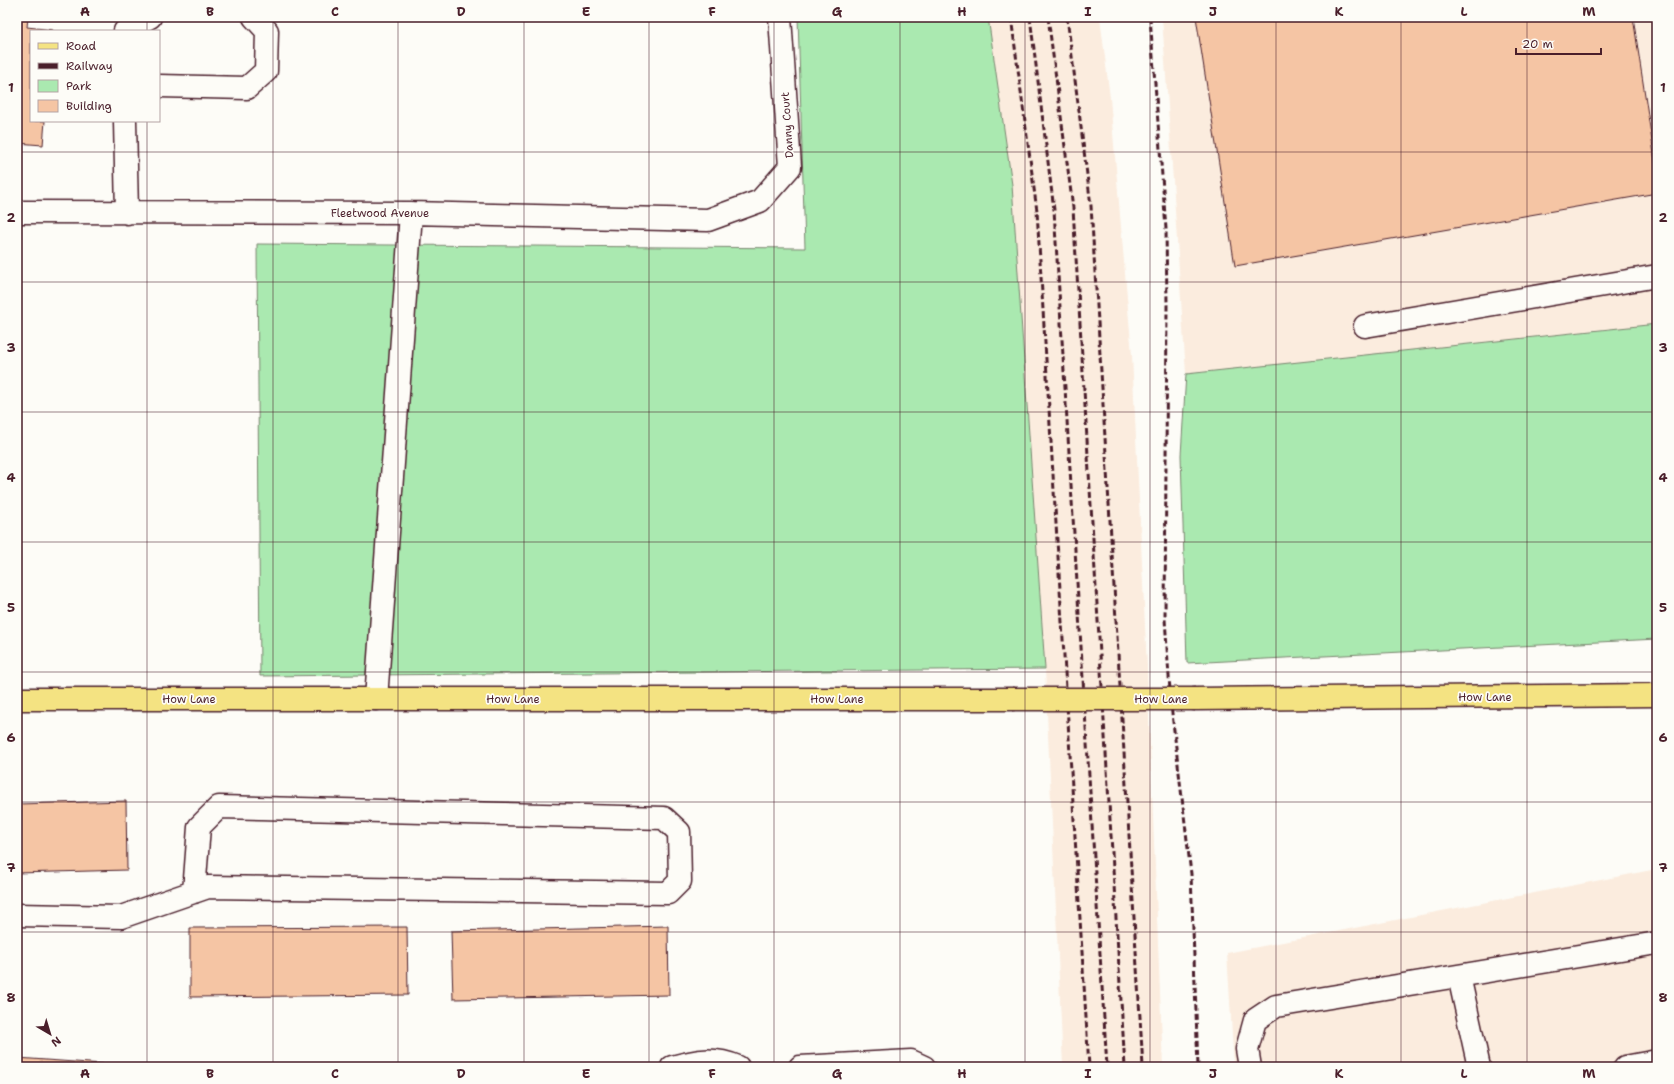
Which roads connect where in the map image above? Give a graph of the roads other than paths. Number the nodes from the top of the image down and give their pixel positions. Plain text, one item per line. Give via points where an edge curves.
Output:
1 (150, 17) edge
2 (254, 17) edge
3 (780, 17) edge
4 (127, 30) edge
5 (160, 86) edge
6 (125, 122) edge
7 (740, 208) joint
8 (17, 212) edge
9 (410, 212) junction
10 (128, 213) junction
11 (1657, 276) edge
12 (1365, 326) dead end
13 (1657, 695) edge
14 (17, 699) edge
15 (376, 699) junction
16 (194, 892) junction
17 (17, 915) edge
18 (1657, 943) edge
19 (1459, 976) junction
20 (1657, 1061) edge
21 (672, 1067) edge
22 (738, 1067) edge
23 (800, 1067) edge
24 (924, 1067) edge
25 (1250, 1067) edge
26 (1478, 1067) edge
27 (1625, 1067) edge

1 - 4 street
2 - 5 street via 267,31 266,71 247,88
3 - 7 street, Danny Court via 790,167 760,201
6 - 10 street
7 - 9 street, Fleetwood Avenue via 708,220
8 - 10 street, Fleetwood Avenue
9 - 10 street, Fleetwood Avenue
9 - 15 street
11 - 12 street
13 - 15 main road, How Lane, bridge via 1195,699
14 - 15 main road, How Lane
16 - 16 street via 208,887 668,893 680,881 679,832 664,818 220,807 199,827
16 - 17 street via 121,917
18 - 19 street
19 - 25 street via 1276,1006 1255,1020 1247,1049
19 - 26 street
20 - 27 street
21 - 22 street via 698,1060
23 - 24 street via 911,1062

